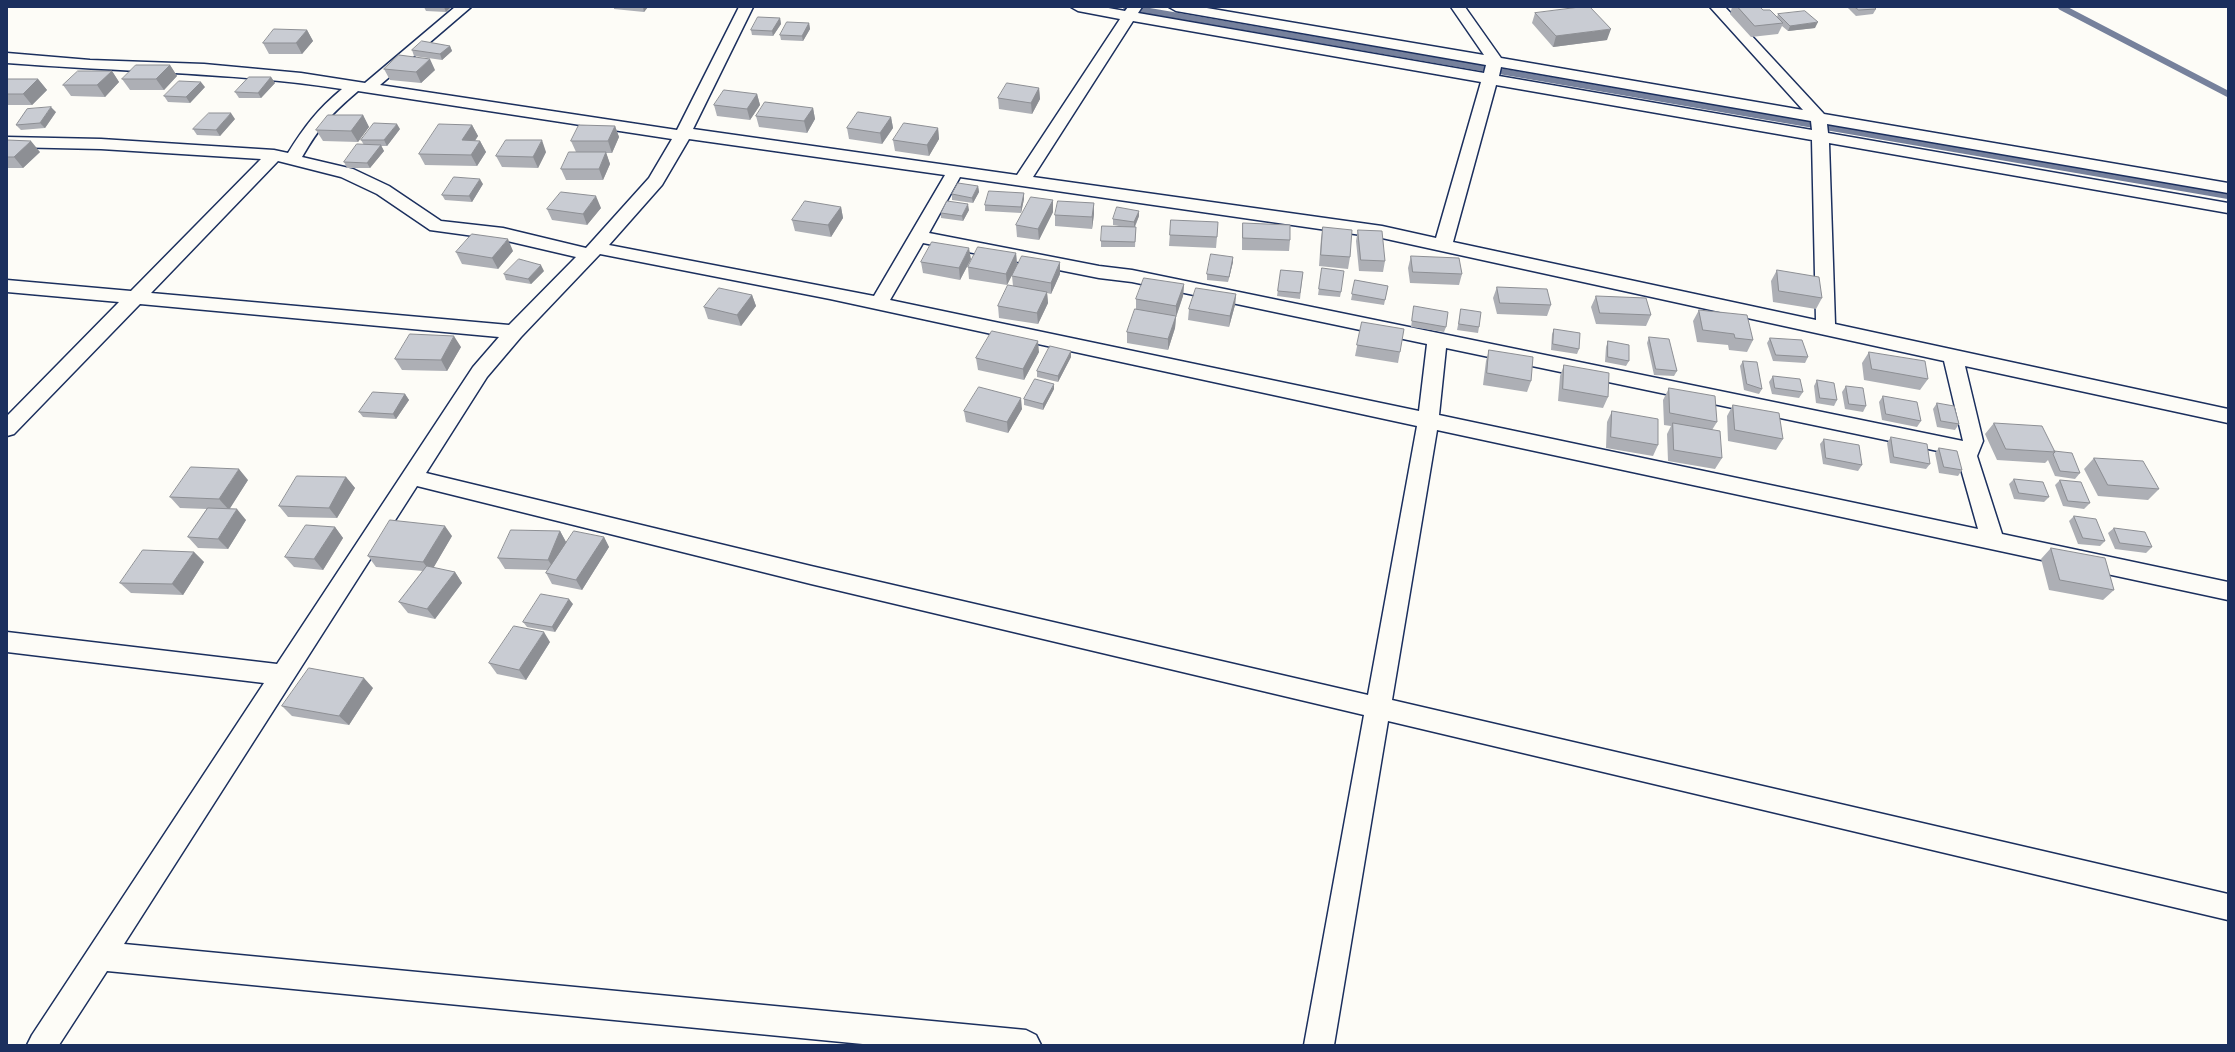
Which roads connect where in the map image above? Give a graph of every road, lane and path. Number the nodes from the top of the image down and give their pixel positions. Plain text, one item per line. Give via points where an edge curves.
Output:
1 (464, 7) edge
2 (746, 7) edge
3 (1078, 7) edge
4 (1176, 7) edge
5 (1458, 7) edge
6 (1717, 7) edge
7 (1132, 11) edge
8 (7, 58) edge
9 (1495, 61) junction
10 (1491, 78) junction
11 (362, 87) junction
12 (1819, 118) junction
13 (683, 134) junction
14 (1819, 136) junction
15 (7, 142) edge
16 (274, 155) junction
17 (292, 160) junction
18 (955, 172) junction
19 (1022, 181) junction
20 (2228, 188) edge
21 (2228, 208) edge
22 (918, 236) junction
23 (1443, 245) junction
24 (593, 251) junction
25 (7, 286) edge
26 (134, 298) junction
27 (879, 303) junction
28 (1826, 328) junction
29 (514, 332) junction
30 (1437, 339) junction
31 (1953, 356) junction
32 (2228, 416) edge
33 (1428, 421) junction
34 (7, 429) edge
35 (1969, 450) junction
36 (411, 477) junction
37 (1993, 542) junction
38 (2228, 592) edge
39 (7, 642) edge
40 (282, 675) junction
41 (1378, 706) junction
42 (2228, 907) edge
43 (100, 956) junction
44 (42, 1045) edge
45 (1026, 1045) edge
46 (1319, 1045) edge

1 - 11 street
2 - 13 street
3 - 7 street
4 - 9 street
5 - 9 street
6 - 12 street
7 - 10 street
7 - 19 street
8 - 11 street via 90,65 204,69 301,78
9 - 10 street
9 - 12 street
10 - 14 street
10 - 23 street
11 - 13 street
11 - 17 street via 325,111
12 - 14 street
12 - 20 street
13 - 18 street
13 - 24 street via 656,181
14 - 21 street
14 - 28 street via 1823,176
15 - 16 street via 101,144
16 - 17 street
16 - 26 street
17 - 24 street via 347,173 383,190 436,226 503,234
18 - 19 street
18 - 22 street
19 - 23 street via 1349,226
22 - 27 street
22 - 30 street via 1132,276
23 - 28 street
24 - 27 street via 774,281
24 - 29 street
25 - 26 street
26 - 29 street
26 - 34 street
27 - 33 street
28 - 31 street
29 - 36 street via 480,372
30 - 33 street
30 - 35 street
31 - 32 street
31 - 35 street via 1973,441
33 - 37 street
33 - 41 street
35 - 37 street via 1967,456
36 - 40 street
36 - 41 street via 812,575
37 - 38 street
39 - 40 street
40 - 43 street
41 - 42 street
41 - 46 street
43 - 44 street
43 - 45 street

